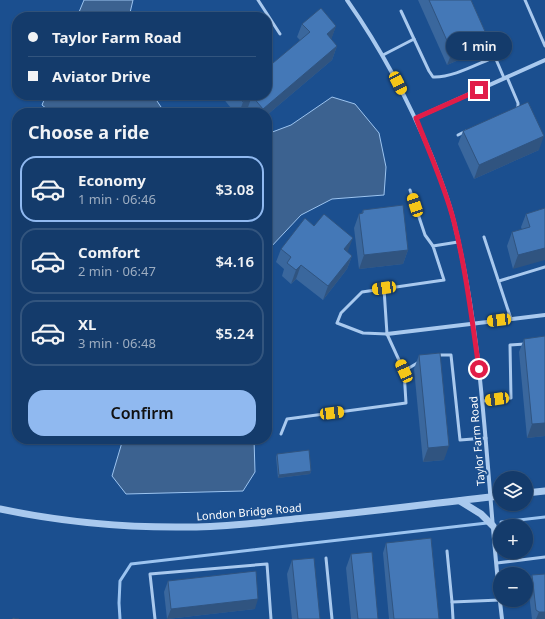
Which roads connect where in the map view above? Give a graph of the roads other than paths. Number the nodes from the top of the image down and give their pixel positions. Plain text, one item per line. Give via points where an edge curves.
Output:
1 (258, 0) edge
2 (347, 0) edge
3 (524, 0) edge
4 (402, 11) dead end
5 (266, 12) edge
6 (272, 22) edge
7 (280, 34) dead end
8 (414, 39) junction
9 (545, 46) edge
10 (383, 55) junction
11 (545, 60) edge
12 (506, 77) junction
13 (512, 110) edge
14 (416, 118) junction
15 (471, 128) edge
16 (458, 135) dead end
17 (410, 190) dead end
18 (484, 237) dead end
19 (458, 242) junction
20 (433, 246) junction
21 (545, 267) edge
22 (499, 281) junction
23 (384, 288) junction
24 (545, 315) edge
25 (512, 319) junction
26 (473, 324) junction
27 (388, 334) junction
28 (531, 343) edge
29 (431, 355) edge
30 (424, 359) edge
31 (404, 371) junction
32 (483, 401) junction
33 (281, 434) dead end
34 (486, 438) junction
35 (545, 491) edge
36 (533, 492) edge
37 (491, 497) junction
38 (459, 501) junction
39 (0, 509) edge
40 (493, 526) joint
41 (447, 551) dead end
42 (545, 557) edge
43 (326, 558) dead end
44 (496, 559) edge
45 (496, 563) junction
46 (496, 567) edge
47 (493, 600) edge
48 (452, 602) junction
49 (501, 607) edge
50 (155, 619) edge
51 (271, 619) edge
52 (332, 619) edge
53 (453, 619) edge
54 (502, 619) edge

1 - 5 lane
2 - 10 street, Taylor Farm Road
3 - 9 lane
4 - 8 lane
6 - 7 lane
8 - 10 lane
8 - 12 lane via 433,77 452,74 495,57
10 - 14 street, Taylor Farm Road
11 - 12 street
12 - 13 lane via 518,103 518,107
12 - 14 street
14 - 19 street, Taylor Farm Road via 442,182
15 - 16 lane
17 - 20 lane via 425,235
18 - 22 lane
19 - 20 lane
19 - 26 street, Taylor Farm Road
20 - 23 lane via 444,280
21 - 22 lane
22 - 25 lane
23 - 27 lane
23 - 27 lane via 362,292 341,313 337,323 363,333
24 - 25 street
25 - 26 street
26 - 27 street
26 - 32 street, Taylor Farm Road
27 - 31 lane
28 - 32 lane via 510,345 511,398
29 - 34 lane via 451,355 460,440
30 - 31 lane
31 - 33 lane via 406,403 287,419
32 - 34 street, Taylor Farm Road
34 - 37 street, Taylor Farm Road
35 - 36 street
37 - 38 street, London Bridge Road
37 - 40 street, Taylor Farm Road
38 - 39 street, London Bridge Road via 245,524 190,527 72,521
38 - 40 street via 481,514
41 - 48 lane
42 - 45 lane
43 - 52 lane
44 - 45 street, Taylor Farm Road
45 - 46 street, Taylor Farm Road
47 - 48 lane
48 - 53 lane
49 - 54 street, Taylor Farm Road
50 - 51 lane via 150,574 267,564

